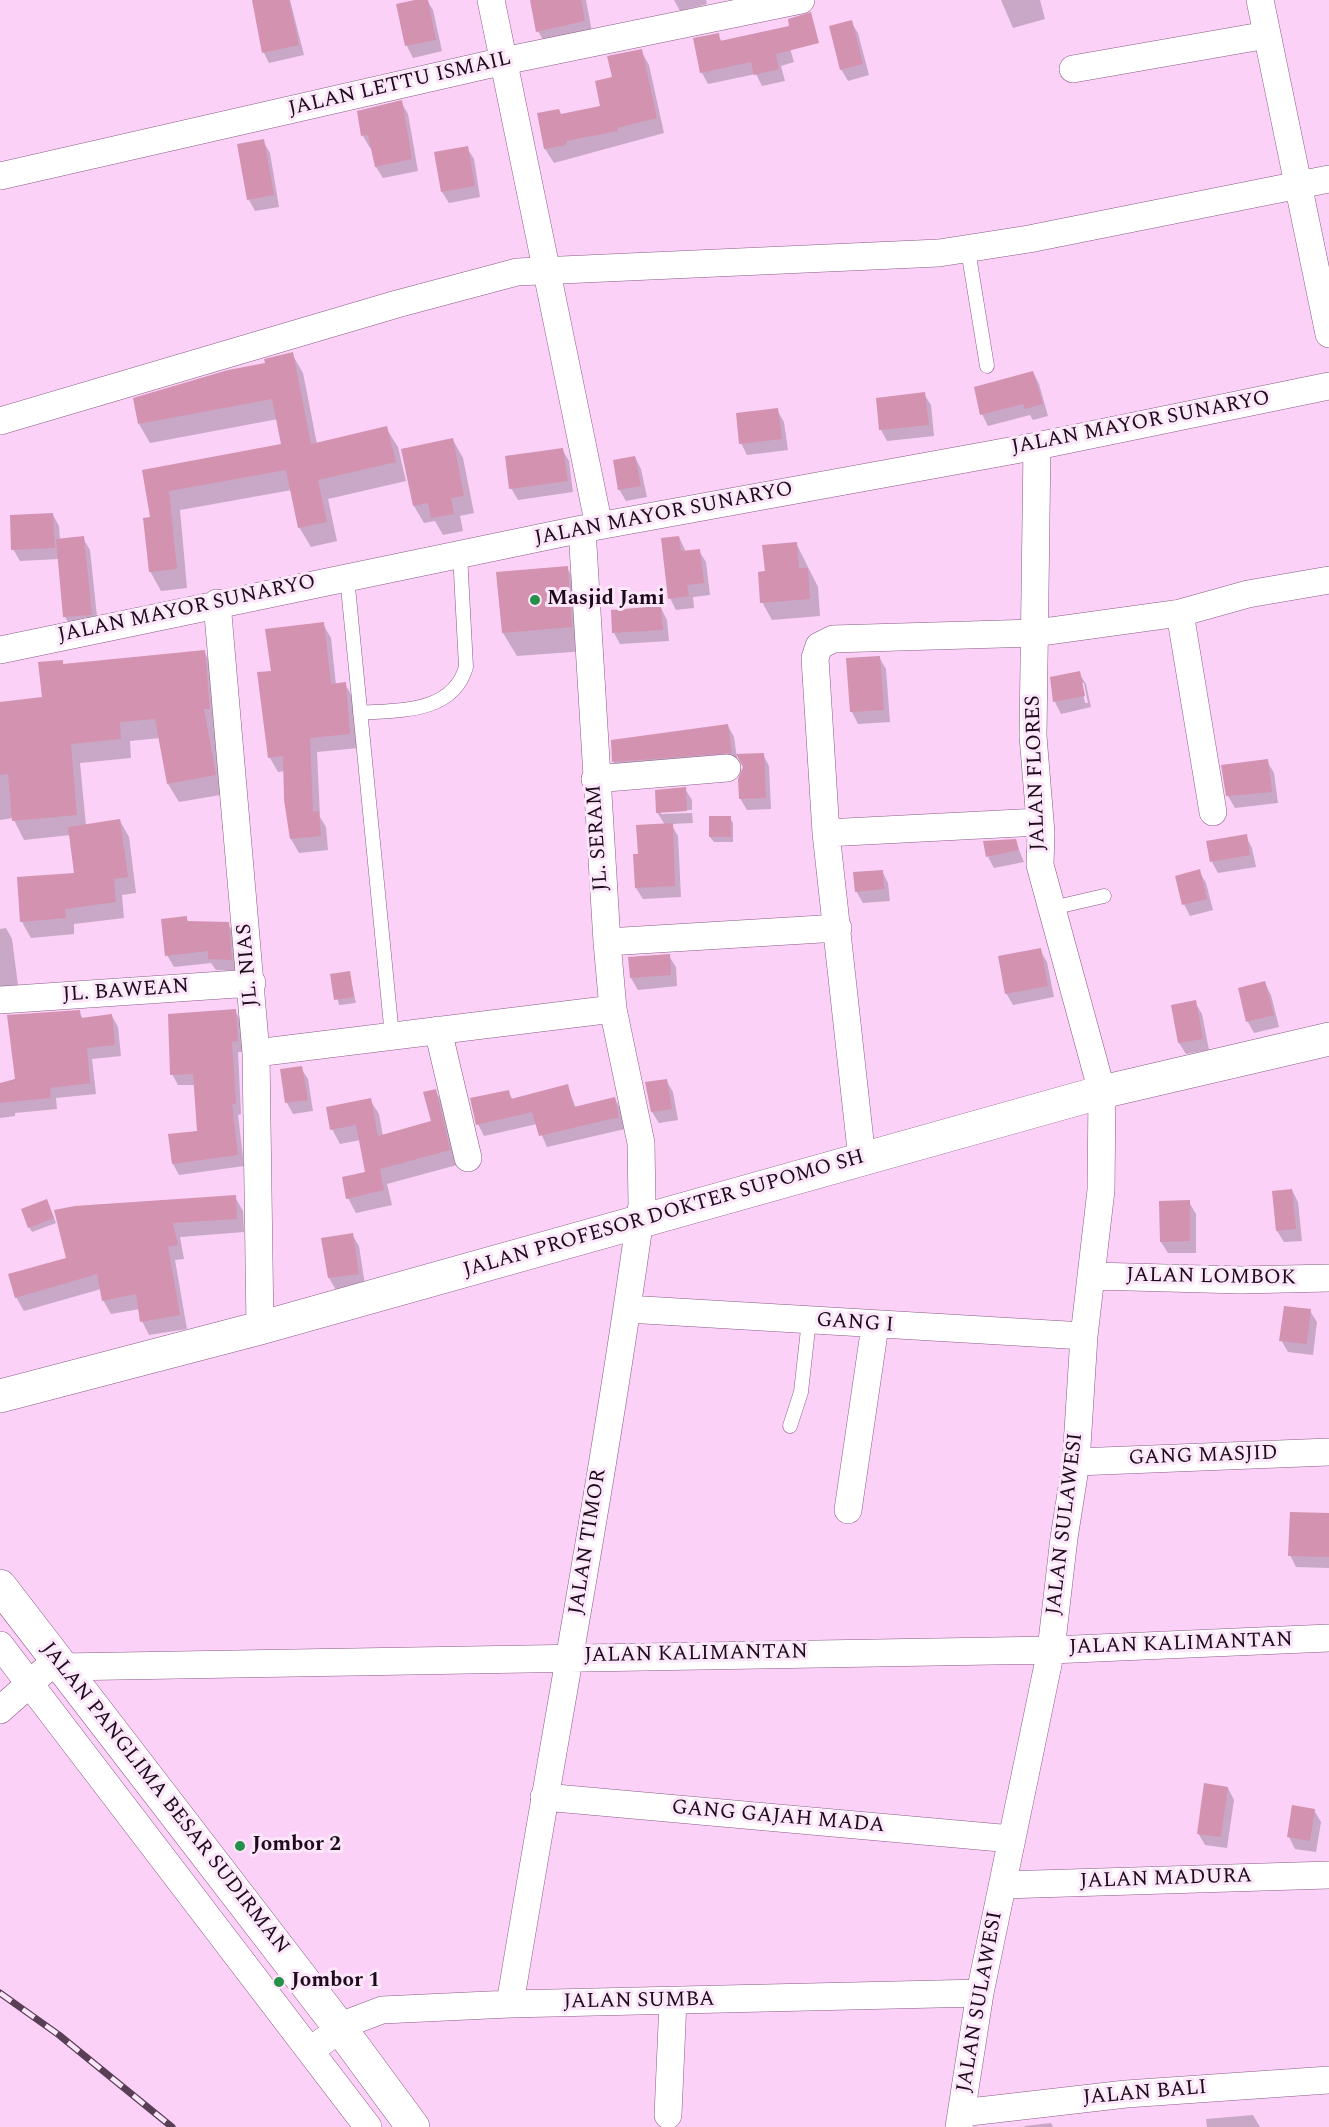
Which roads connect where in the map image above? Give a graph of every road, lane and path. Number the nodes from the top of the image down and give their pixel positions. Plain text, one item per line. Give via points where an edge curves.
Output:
1 (491, 0) edge
2 (801, 0) edge
3 (1260, 0) edge
4 (1267, 35) junction
5 (504, 61) junction
6 (1073, 69) dead end
7 (0, 176) edge
8 (1329, 179) edge
9 (1298, 184) junction
10 (968, 250) junction
11 (547, 269) junction
12 (1329, 334) edge
13 (987, 366) dead end
14 (1329, 386) edge
15 (0, 421) edge
16 (1037, 446) junction
17 (590, 527) junction
18 (460, 554) junction
19 (347, 577) junction
20 (1329, 580) edge
21 (217, 603) junction
22 (1180, 613) junction
23 (1035, 633) junction
24 (0, 650) edge
25 (360, 713) junction
26 (727, 768) dead end
27 (595, 779) junction
28 (1213, 812) dead end
29 (1040, 822) junction
30 (826, 833) junction
31 (1104, 896) dead end
32 (1052, 908) junction
33 (838, 928) junction
34 (607, 942) junction
35 (252, 983) junction
36 (0, 1000) edge
37 (613, 1009) junction
38 (438, 1030) junction
39 (392, 1036) junction
40 (1329, 1039) edge
41 (256, 1053) junction
42 (1102, 1092) junction
43 (860, 1134) junction
44 (468, 1158) dead end
45 (640, 1222) junction
46 (1093, 1276) junction
47 (1329, 1278) edge
48 (627, 1309) junction
49 (809, 1320) junction
50 (875, 1326) junction
51 (260, 1328) junction
52 (1084, 1336) junction
53 (0, 1396) edge
54 (790, 1426) dead end
55 (1329, 1452) edge
56 (1076, 1462) junction
57 (848, 1510) dead end
58 (0, 1586) edge
59 (1329, 1638) edge
60 (0, 1645) edge
61 (1052, 1650) junction
62 (571, 1657) junction
63 (59, 1663) junction
64 (31, 1684) junction
65 (0, 1710) edge
66 (544, 1797) junction
67 (1012, 1839) junction
68 (1329, 1875) edge
69 (1003, 1885) junction
70 (980, 1993) junction
71 (673, 2001) junction
72 (510, 2004) junction
73 (340, 2028) junction
74 (310, 2050) junction
75 (1329, 2080) edge
76 (668, 2115) dead end
77 (960, 2120) edge
78 (368, 2127) edge
79 (413, 2127) edge

1 - 5 street, JL. SERAM
2 - 5 street, JALAN LETTU ISMAIL
3 - 4 street
4 - 6 street
4 - 9 street
5 - 7 street, JALAN LETTU ISMAIL
5 - 11 street, JL. SERAM
8 - 9 street
9 - 10 street
9 - 12 street
10 - 11 street via 858,258
10 - 13 lane
11 - 15 street via 476,282
11 - 17 street, JL. SERAM
14 - 16 street, JALAN MAYOR SUNARYO
16 - 17 street, JALAN MAYOR SUNARYO
16 - 23 street, JALAN FLORES
17 - 18 street, JALAN MAYOR SUNARYO
17 - 27 street, JL. SERAM
18 - 19 street, JALAN MAYOR SUNARYO
18 - 25 lane via 465,667 462,681 450,695 432,704
19 - 21 street, JALAN MAYOR SUNARYO
19 - 25 lane
20 - 22 street via 1248,594
21 - 24 street, JALAN MAYOR SUNARYO
21 - 35 street, JL. NIAS
22 - 23 street
22 - 28 street
23 - 29 street, JALAN FLORES via 1033,736
23 - 30 street via 833,639 819,646 815,658
25 - 39 lane
26 - 27 street
27 - 34 street, JL. SERAM
29 - 30 street
29 - 32 street, JALAN FLORES via 1040,865
30 - 33 street
31 - 32 lane
32 - 42 street, JALAN FLORES
33 - 34 street
33 - 43 street
34 - 37 street, JL. SERAM
35 - 36 street, JL. BAWEAN
35 - 41 street, JL. NIAS
37 - 38 street
37 - 45 street, JL. SERAM via 642,1152
38 - 39 street
38 - 44 street
39 - 41 street
40 - 42 street, JALAN PROFESOR DOKTER SUPOMO SH
41 - 51 street, JL. NIAS
42 - 43 street, JALAN PROFESOR DOKTER SUPOMO SH
42 - 46 street, JALAN SULAWESI via 1101,1190
43 - 45 street, JALAN PROFESOR DOKTER SUPOMO SH
45 - 48 street, JALAN TIMOR
45 - 51 street, JALAN PROFESOR DOKTER SUPOMO SH
46 - 47 street, JALAN LOMBOK
46 - 52 street, JALAN SULAWESI
48 - 49 street, GANG I
48 - 62 street, JALAN TIMOR
49 - 50 street, GANG I
49 - 54 lane via 801,1392
50 - 52 street, GANG I
50 - 57 street
51 - 53 street, JALAN PROFESOR DOKTER SUPOMO SH
52 - 56 street, JALAN SULAWESI
55 - 56 street, GANG MASJID
56 - 61 street, JALAN SULAWESI
58 - 63 street, JALAN PANGLIMA BESAR SUDIRMAN
59 - 61 street, JALAN KALIMANTAN
60 - 64 street
61 - 62 street, JALAN KALIMANTAN
61 - 67 street, JALAN SULAWESI
62 - 63 street, JALAN KALIMANTAN
62 - 66 street, JALAN TIMOR
63 - 64 street
63 - 73 street, JALAN PANGLIMA BESAR SUDIRMAN
64 - 65 street
64 - 74 street
66 - 67 street, GANG GAJAH MADA
66 - 72 street, JALAN TIMOR
67 - 69 street, JALAN SULAWESI
68 - 69 street, JALAN MADURA
69 - 70 street, JALAN SULAWESI
70 - 71 street, JALAN SUMBA
70 - 77 street, JALAN SULAWESI
71 - 72 street, JALAN SUMBA
71 - 76 street
72 - 73 street, JALAN SUMBA via 382,2010
73 - 74 street, JALAN SUMBA
73 - 79 street, JALAN PANGLIMA BESAR SUDIRMAN
74 - 78 street
75 - 77 street, JALAN BALI via 1126,2094

